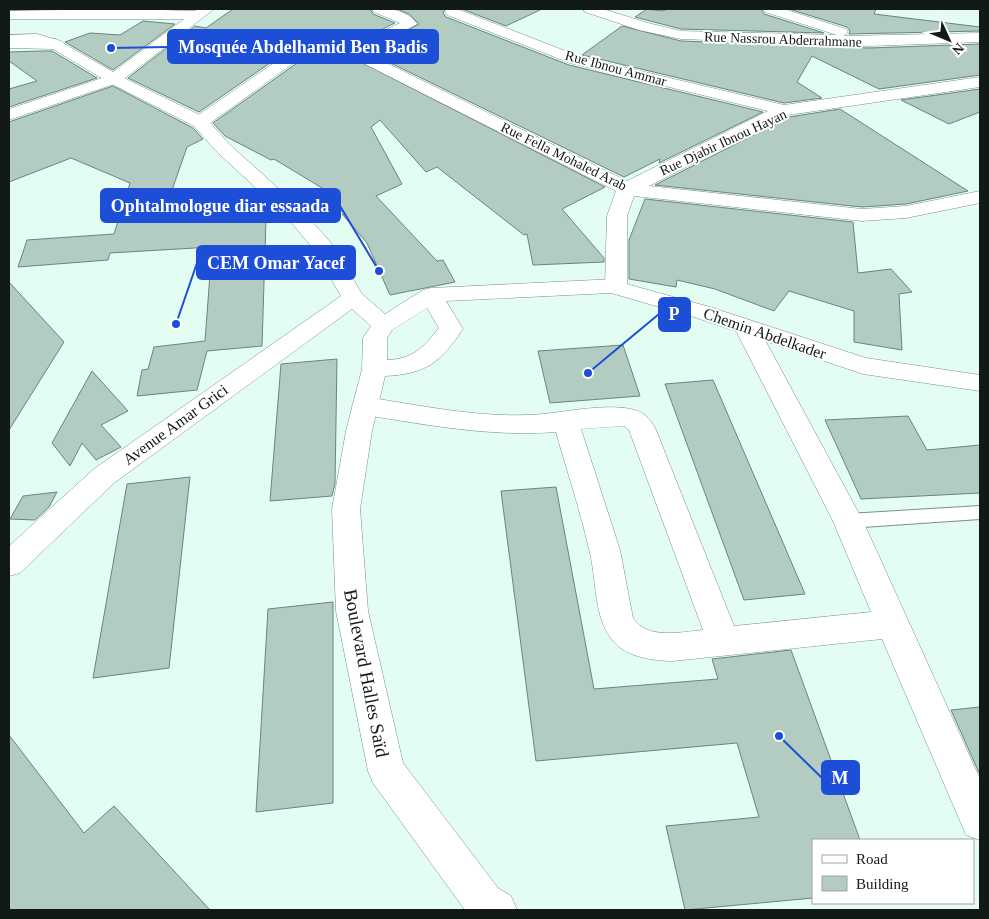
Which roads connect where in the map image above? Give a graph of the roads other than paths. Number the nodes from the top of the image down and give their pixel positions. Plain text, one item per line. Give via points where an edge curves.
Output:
1 (379, 9) edge
2 (590, 9) edge
3 (770, 9) edge
4 (202, 12) edge
5 (452, 12) dead end
6 (9, 15) edge
7 (980, 38) edge
8 (9, 39) edge
9 (869, 42) junction
10 (9, 44) edge
11 (56, 44) junction
12 (306, 48) dead end
13 (114, 79) junction
14 (980, 82) edge
15 (784, 110) junction
16 (9, 115) edge
17 (200, 122) junction
18 (628, 189) junction
19 (980, 197) edge
20 (616, 286) junction
21 (431, 295) junction
22 (353, 298) junction
23 (384, 325) junction
24 (746, 327) junction
25 (374, 369) junction
26 (980, 383) edge
27 (366, 406) junction
28 (566, 422) junction
29 (980, 512) edge
30 (848, 521) junction
31 (9, 564) edge
32 (892, 624) junction
33 (724, 643) junction
34 (980, 821) edge
35 (497, 910) edge

1 - 18 street, Rue Fella Mohaled Arab via 402,17 410,24 352,52
2 - 9 street, Rue Nassrou Abderrahmane via 681,35
3 - 9 street
4 - 6 street
4 - 13 street
5 - 15 street, Rue Ibnou Ammar via 576,60
7 - 9 street, Rue Nassrou Abderrahmane
8 - 11 street via 37,39
10 - 11 street
11 - 13 street
12 - 17 street
13 - 16 street
13 - 17 street
14 - 15 street, Rue Djabir Ibnou Hayan
15 - 18 street, Rue Djabir Ibnou Hayan
17 - 22 street via 292,212 324,249
18 - 19 street, Rue Fella Mohaled Arab via 862,215 906,212
18 - 20 street via 617,216
20 - 21 street, Chemin Abdelkader
20 - 24 street, Chemin Abdelkader
21 - 23 street
21 - 25 street via 451,329 432,352 409,367
22 - 23 street
22 - 31 street, Avenue Amar Grici via 104,476
23 - 25 street, Boulevard Halles Saïd via 375,338
24 - 26 street, Chemin Abdelkader via 864,366
24 - 30 street
25 - 27 street, Boulevard Halles Saïd
27 - 28 street via 473,421
27 - 35 street, Boulevard Halles Saïd via 346,509 352,611 386,771 484,902
28 - 33 street via 630,418 640,424
28 - 33 street via 624,631 642,643 658,647
29 - 30 lane
30 - 32 street
32 - 33 street
32 - 34 street

